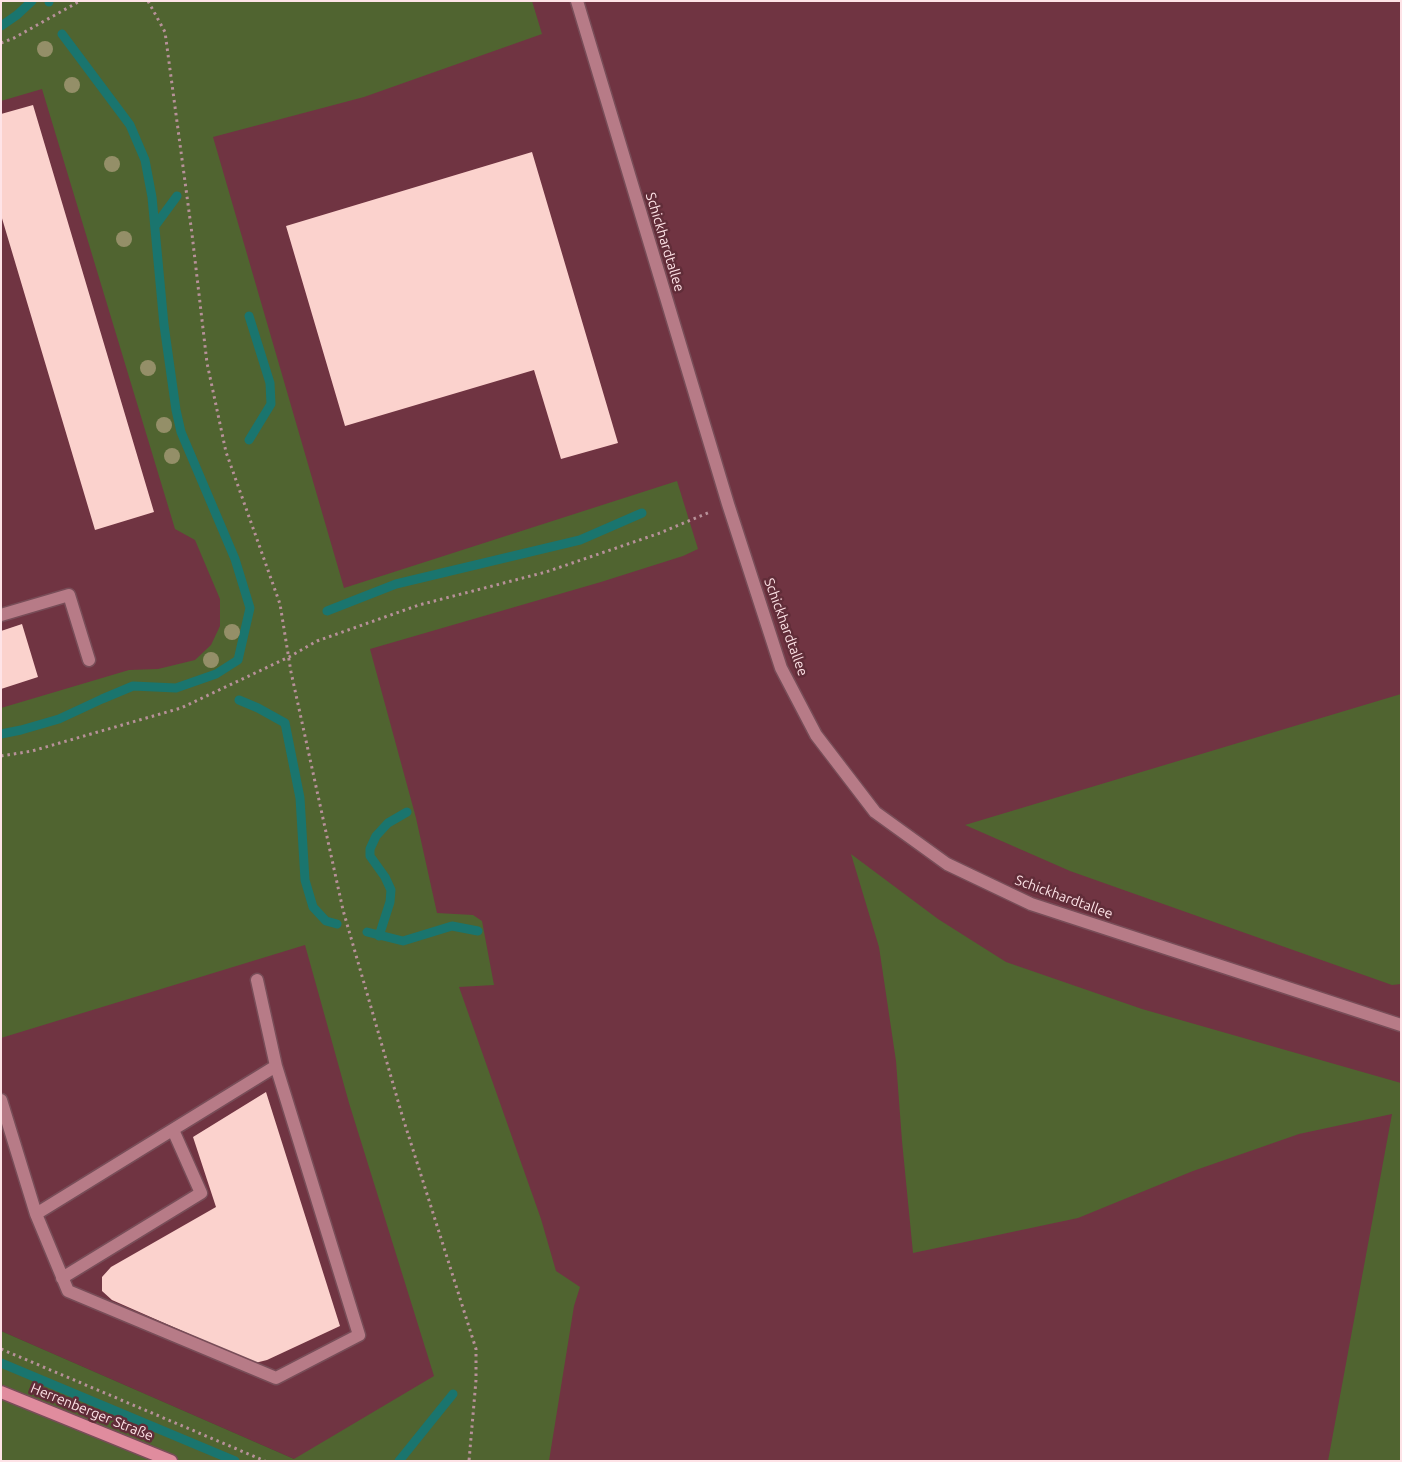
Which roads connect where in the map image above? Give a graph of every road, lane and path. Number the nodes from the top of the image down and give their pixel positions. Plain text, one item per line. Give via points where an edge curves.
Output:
1 (80, 1) edge
2 (148, 1) edge
3 (577, 1) edge
4 (1, 43) edge
5 (728, 504) junction
6 (1, 615) edge
7 (289, 657) junction
8 (89, 660) dead end
9 (1, 756) edge
10 (257, 980) dead end
11 (1401, 1025) edge
12 (276, 1066) junction
13 (1, 1100) edge
14 (173, 1130) junction
15 (36, 1214) junction
16 (62, 1278) junction
17 (1, 1349) edge
18 (1, 1392) edge
19 (171, 1461) edge
20 (265, 1461) edge
21 (469, 1461) edge

1 - 4 path
2 - 7 path via 165,32 207,363 226,452 280,604
3 - 5 street, Schickhardtallee
5 - 7 path via 660,533 546,572 419,605 318,641
5 - 11 street, Schickhardtallee via 781,668 816,735 874,812 947,864 1031,904
6 - 8 street via 69,595
7 - 9 path via 181,708 32,751
7 - 21 path via 343,910 402,1115 476,1350
10 - 12 street
12 - 14 street
12 - 16 street via 359,1335 276,1378 68,1291
13 - 15 street
14 - 15 street
14 - 16 street via 201,1193
15 - 16 street
17 - 20 path
18 - 19 main road, Herrenberger Straße

